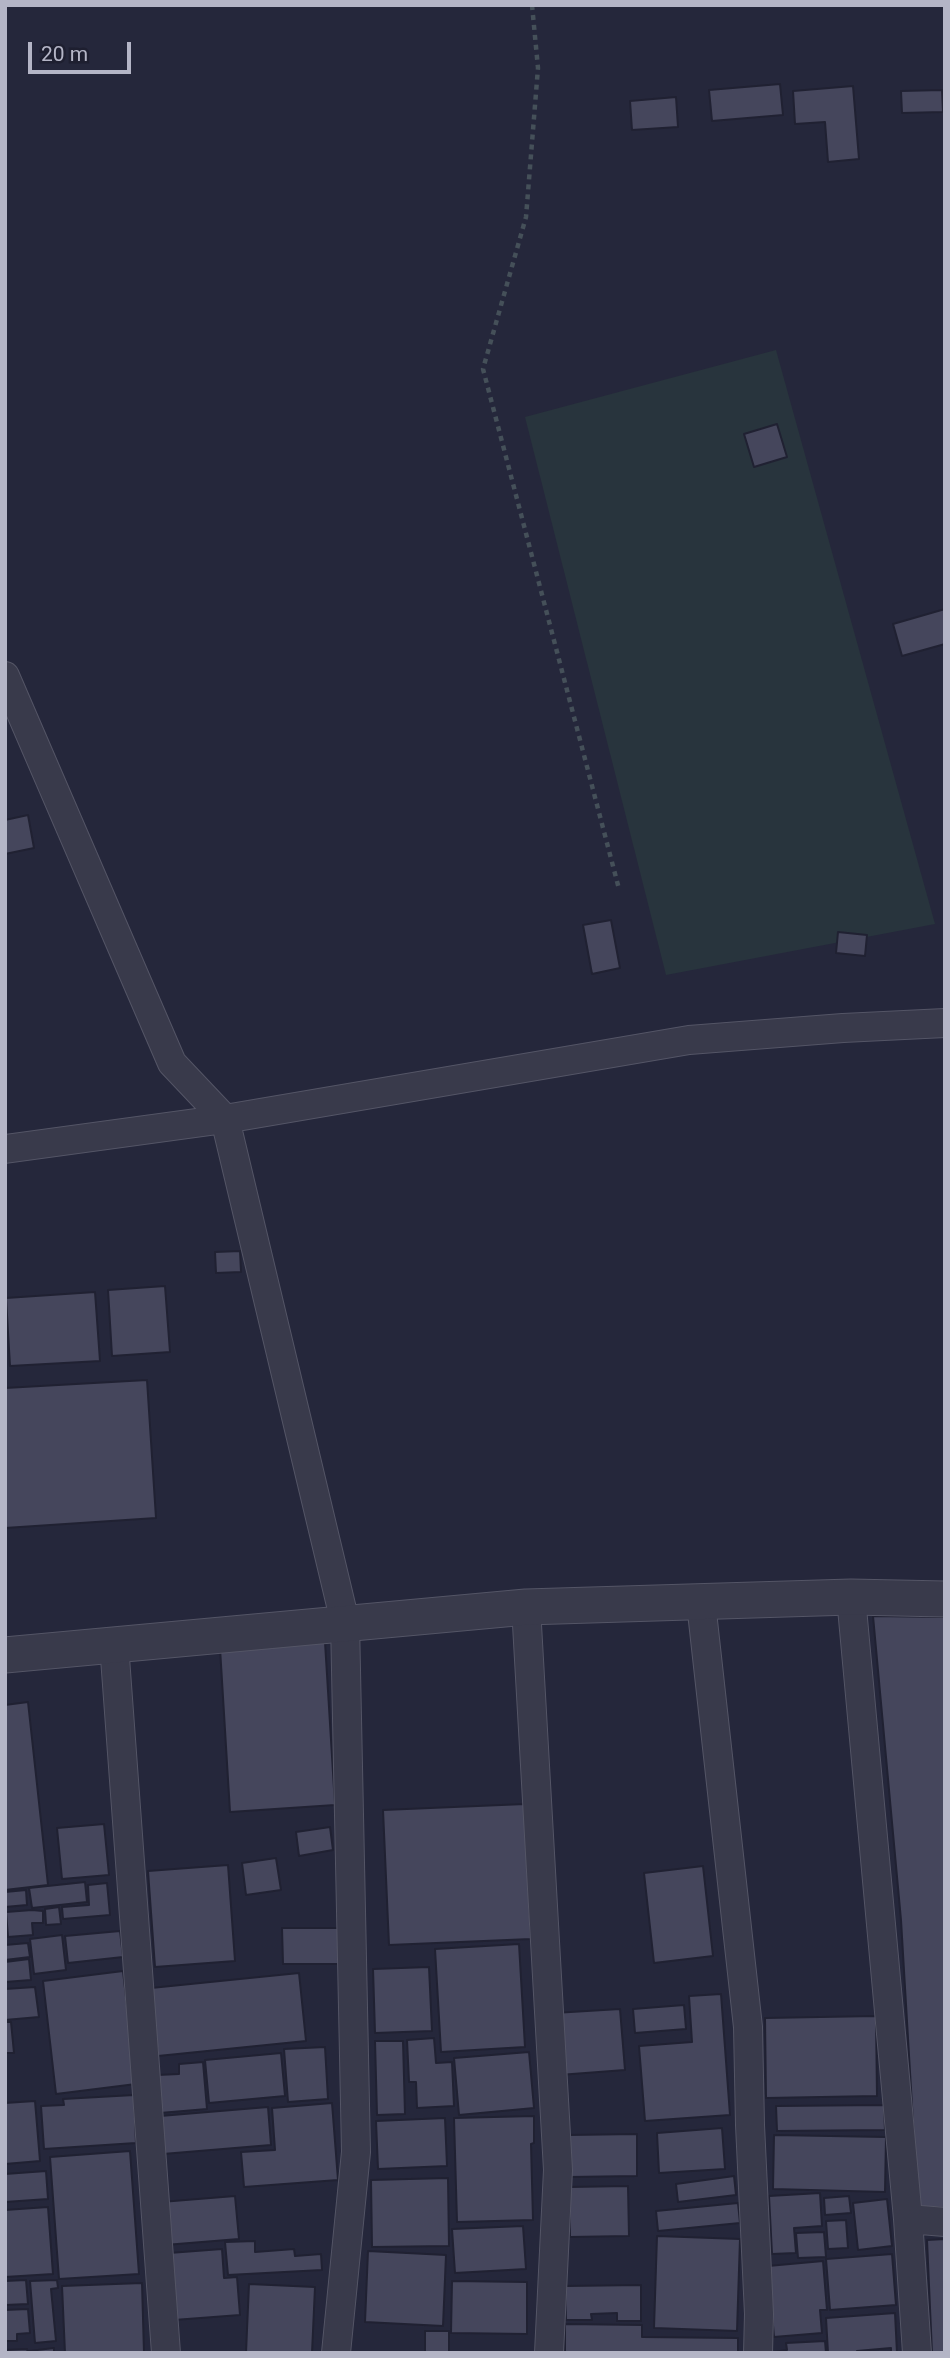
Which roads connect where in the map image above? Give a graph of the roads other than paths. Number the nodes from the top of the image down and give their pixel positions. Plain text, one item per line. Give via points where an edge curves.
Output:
1 (5, 676) edge
2 (945, 1023) edge
3 (225, 1119) junction
4 (5, 1149) edge
5 (851, 1597) junction
6 (945, 1599) edge
7 (701, 1602) junction
8 (526, 1607) junction
9 (345, 1622) junction
10 (114, 1644) junction
11 (5, 1655) edge
12 (908, 2220) junction
13 (945, 2222) edge
14 (166, 2353) edge
15 (336, 2353) edge
16 (549, 2353) edge
17 (758, 2353) edge
18 (917, 2353) edge

1 - 3 street via 172,1063
2 - 3 street via 689,1040
3 - 4 street
3 - 9 street
5 - 6 street
5 - 7 street
5 - 12 street
7 - 8 street
7 - 17 street via 748,2028
8 - 9 street
8 - 16 street via 558,2169
9 - 10 street
9 - 15 street via 356,2152
10 - 11 street
10 - 14 street
12 - 13 street
12 - 18 street

